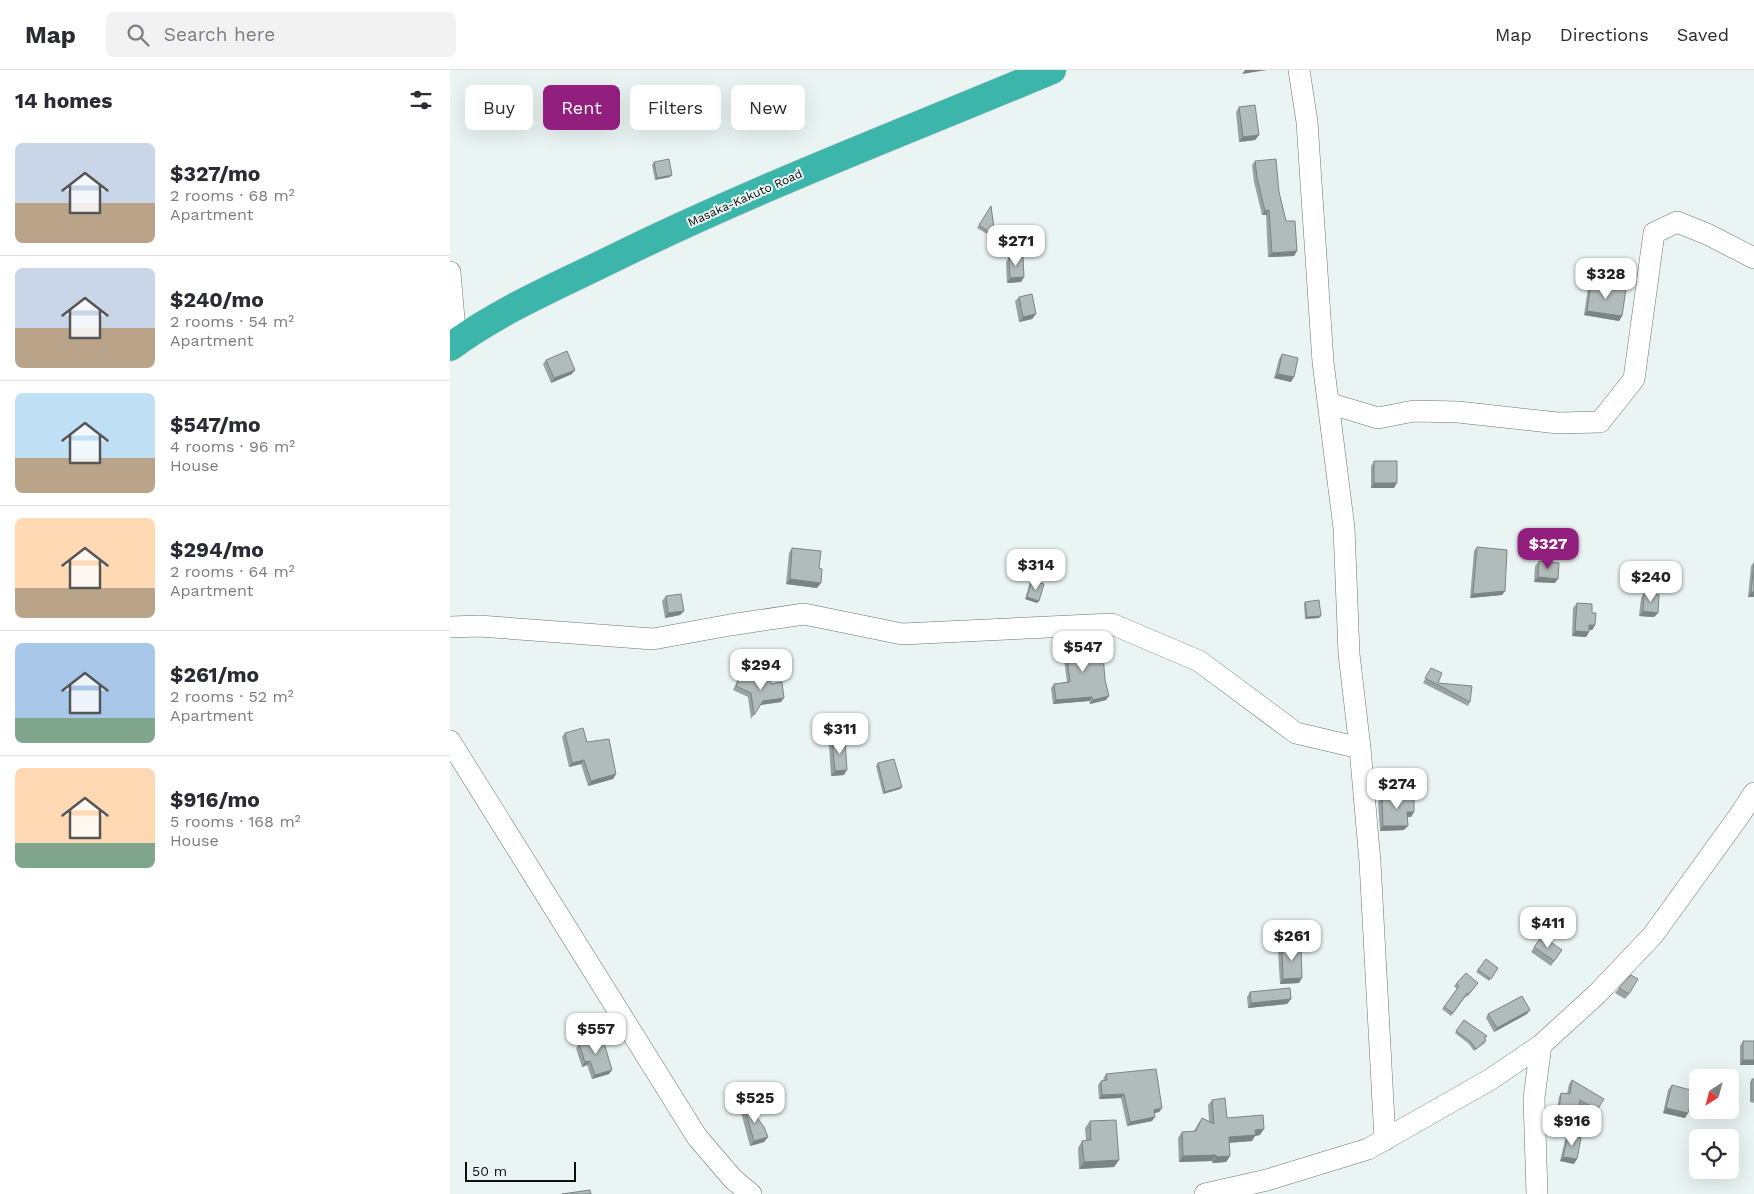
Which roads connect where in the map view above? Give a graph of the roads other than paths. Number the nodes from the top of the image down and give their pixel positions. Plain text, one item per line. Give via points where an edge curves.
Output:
1 (1052, 70) edge
2 (1299, 70) edge
3 (1754, 258) edge
4 (450, 272) edge
5 (453, 345) edge
6 (1328, 403) junction
7 (450, 627) edge
8 (450, 741) edge
9 (1360, 748) junction
10 (1754, 793) edge
11 (1542, 1045) junction
12 (1385, 1140) junction
13 (751, 1194) edge
14 (1204, 1194) edge
15 (1537, 1194) edge

1 - 5 highway, Masaka-Kakuto Road via 707,214 547,291
2 - 6 street via 1307,122
3 - 6 street via 1677,222 1654,233 1634,379 1600,422 1558,423 1458,412 1414,412 1378,418
4 - 5 street
6 - 9 street via 1344,528 1349,654
7 - 9 street via 479,626 653,639 804,614 902,634 1112,624 1199,661 1296,733
8 - 13 street via 697,1137 733,1179
9 - 12 street via 1370,862
10 - 11 street via 1653,935
11 - 12 street via 1491,1079
11 - 15 street via 1534,1098
12 - 14 street via 1368,1149 1276,1178

